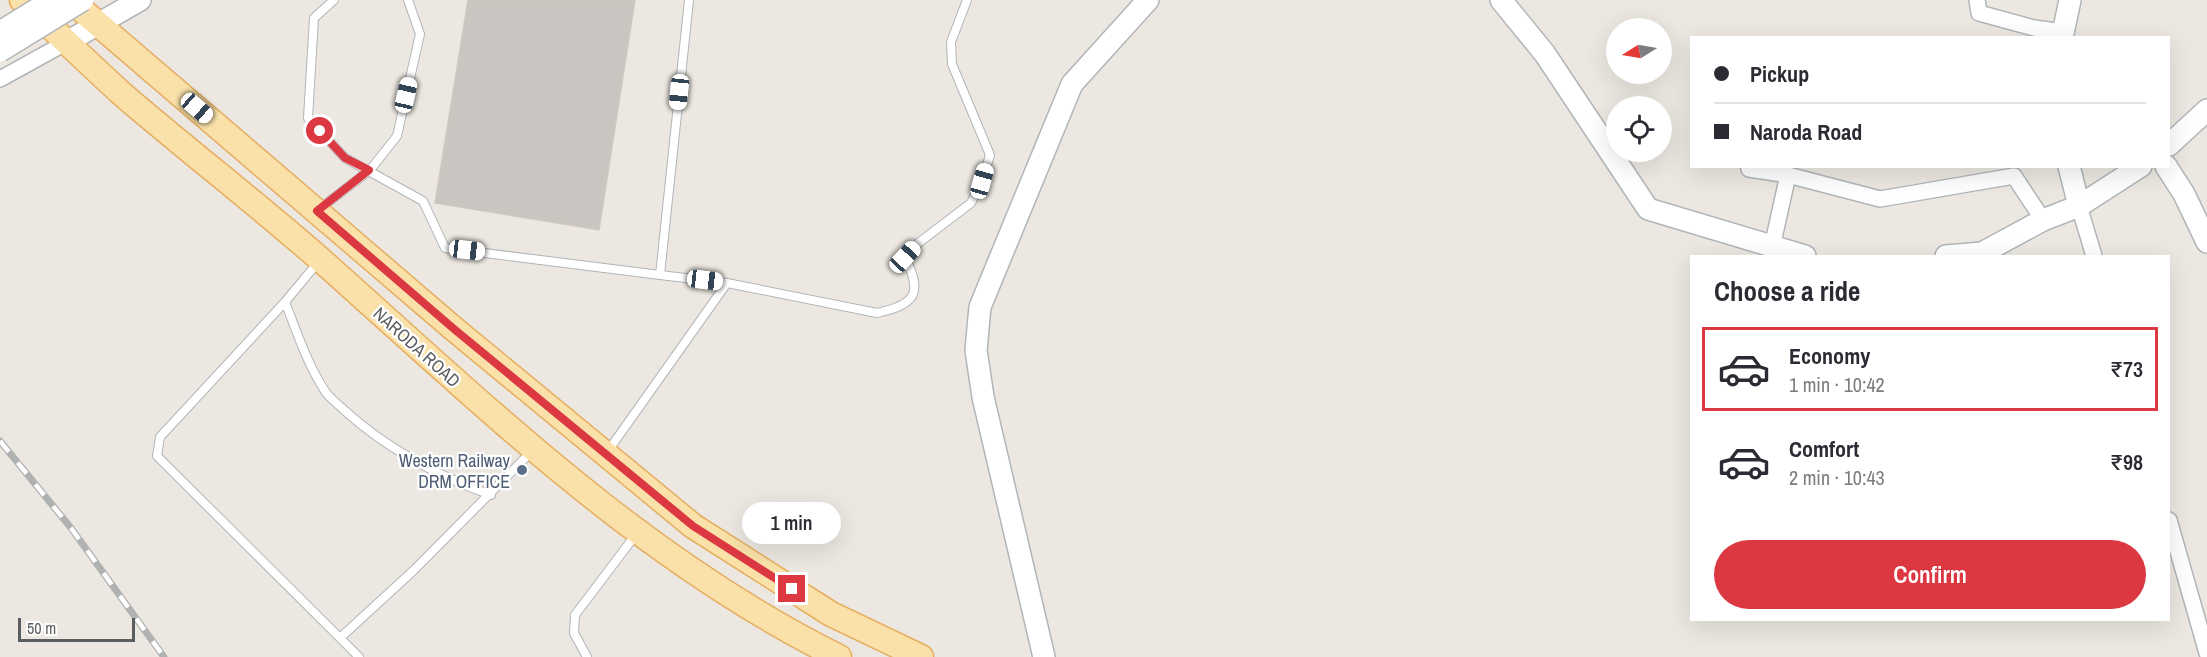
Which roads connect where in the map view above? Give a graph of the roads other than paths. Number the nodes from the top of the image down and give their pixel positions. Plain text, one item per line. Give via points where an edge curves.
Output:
1 (22, 0) edge
2 (52, 0) edge
3 (70, 0) edge
4 (82, 0) edge
5 (140, 0) edge
6 (334, 0) edge
7 (408, 0) edge
8 (688, 0) edge
9 (967, 0) edge
10 (1148, 0) edge
11 (1501, 0) edge
12 (1977, 0) edge
13 (2070, 0) edge
14 (98, 23) junction
15 (0, 32) edge
16 (2062, 35) edge
17 (67, 42) junction
18 (0, 51) edge
19 (0, 79) edge
20 (2207, 110) edge
21 (2170, 144) edge
22 (2070, 168) edge
23 (2137, 168) edge
24 (2167, 168) edge
25 (1749, 169) dead end
26 (369, 170) junction
27 (1788, 175) junction
28 (2079, 206) junction
29 (317, 211) junction
30 (2043, 220) junction
31 (2207, 242) edge
32 (1790, 253) edge
33 (1958, 255) edge
34 (2094, 255) edge
35 (320, 260) junction
36 (660, 275) junction
37 (727, 283) junction
38 (285, 302) junction
39 (533, 450) junction
40 (605, 455) junction
41 (491, 495) junction
42 (2170, 524) edge
43 (638, 533) junction
44 (340, 638) junction
45 (2207, 653) edge
46 (359, 657) edge
47 (587, 657) edge
48 (838, 657) edge
49 (921, 657) edge
50 (1044, 657) edge

1 - 17 main road, NARODA ROAD
2 - 15 street, bridge
3 - 14 main road, NARODA ROAD
4 - 18 street, bridge
5 - 14 street
6 - 26 lane via 314,18 308,118 345,158
7 - 26 lane via 420,34 397,136
8 - 36 lane
9 - 37 lane via 951,42 952,64 990,155 970,203 905,257 914,284 911,299 902,308 877,313
10 - 50 street via 1072,84 980,307 976,350 984,397
11 - 32 street via 1545,54 1648,209
12 - 16 street via 1979,13
13 - 16 street
14 - 17 street
14 - 29 main road, NARODA ROAD
17 - 19 street
17 - 35 main road, NARODA ROAD via 121,93
20 - 21 street
22 - 28 street
23 - 28 street
24 - 31 street
25 - 27 street
26 - 29 lane
26 - 36 lane via 423,201 445,248
27 - 30 street via 1880,199 2014,176
27 - 32 street
28 - 30 street
28 - 34 street
29 - 40 main road, NARODA ROAD
30 - 33 street via 1982,253
35 - 38 lane
35 - 39 main road, NARODA ROAD
36 - 37 lane
37 - 40 lane
38 - 41 lane via 325,392 390,446 457,483
38 - 44 lane via 160,437 157,456
39 - 41 lane
39 - 43 main road, NARODA ROAD
40 - 49 main road, NARODA ROAD via 693,526 831,614
41 - 44 lane
42 - 45 street
43 - 47 lane via 575,615 574,633
43 - 48 main road, NARODA ROAD via 730,596
44 - 46 lane

